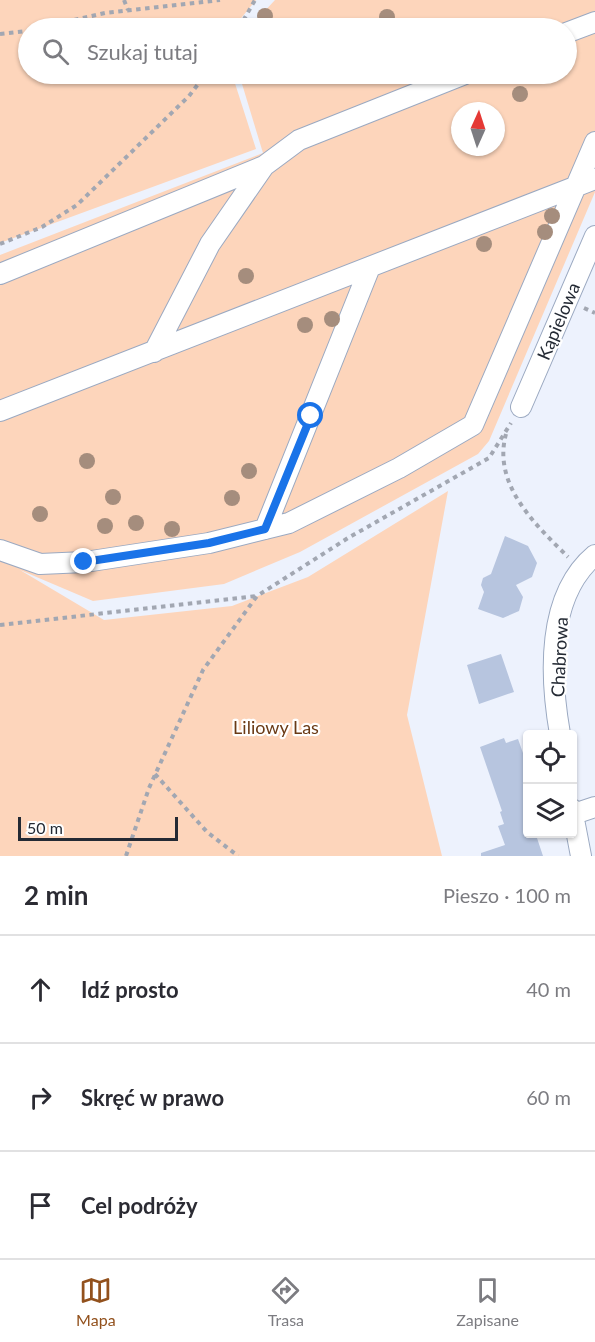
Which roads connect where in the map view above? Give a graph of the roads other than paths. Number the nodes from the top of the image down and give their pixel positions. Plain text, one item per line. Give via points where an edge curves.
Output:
1 (595, 22) edge
2 (577, 29) edge
3 (440, 84) edge
4 (595, 142) edge
5 (264, 166) junction
6 (595, 179) edge
7 (575, 185) junction
8 (595, 236) edge
9 (370, 267) junction
10 (0, 274) edge
11 (154, 352) junction
12 (521, 407) road end
13 (0, 411) edge
14 (265, 529) junction
15 (0, 550) edge
16 (595, 555) edge
17 (559, 730) edge
18 (595, 807) edge
19 (577, 810) edge
20 (577, 834) edge
21 (581, 856) edge

1 - 2 street
3 - 5 street via 299,140
4 - 7 street
5 - 10 street
5 - 11 street via 210,244
6 - 7 street
7 - 9 street
7 - 14 street via 473,425 399,468 299,518
8 - 12 street, Kąpielowa
9 - 11 street
9 - 14 street
11 - 13 street
14 - 15 street via 209,543 84,562 40,564
16 - 17 street, Chabrowa via 579,569 562,605 554,681
18 - 19 street
20 - 21 street

